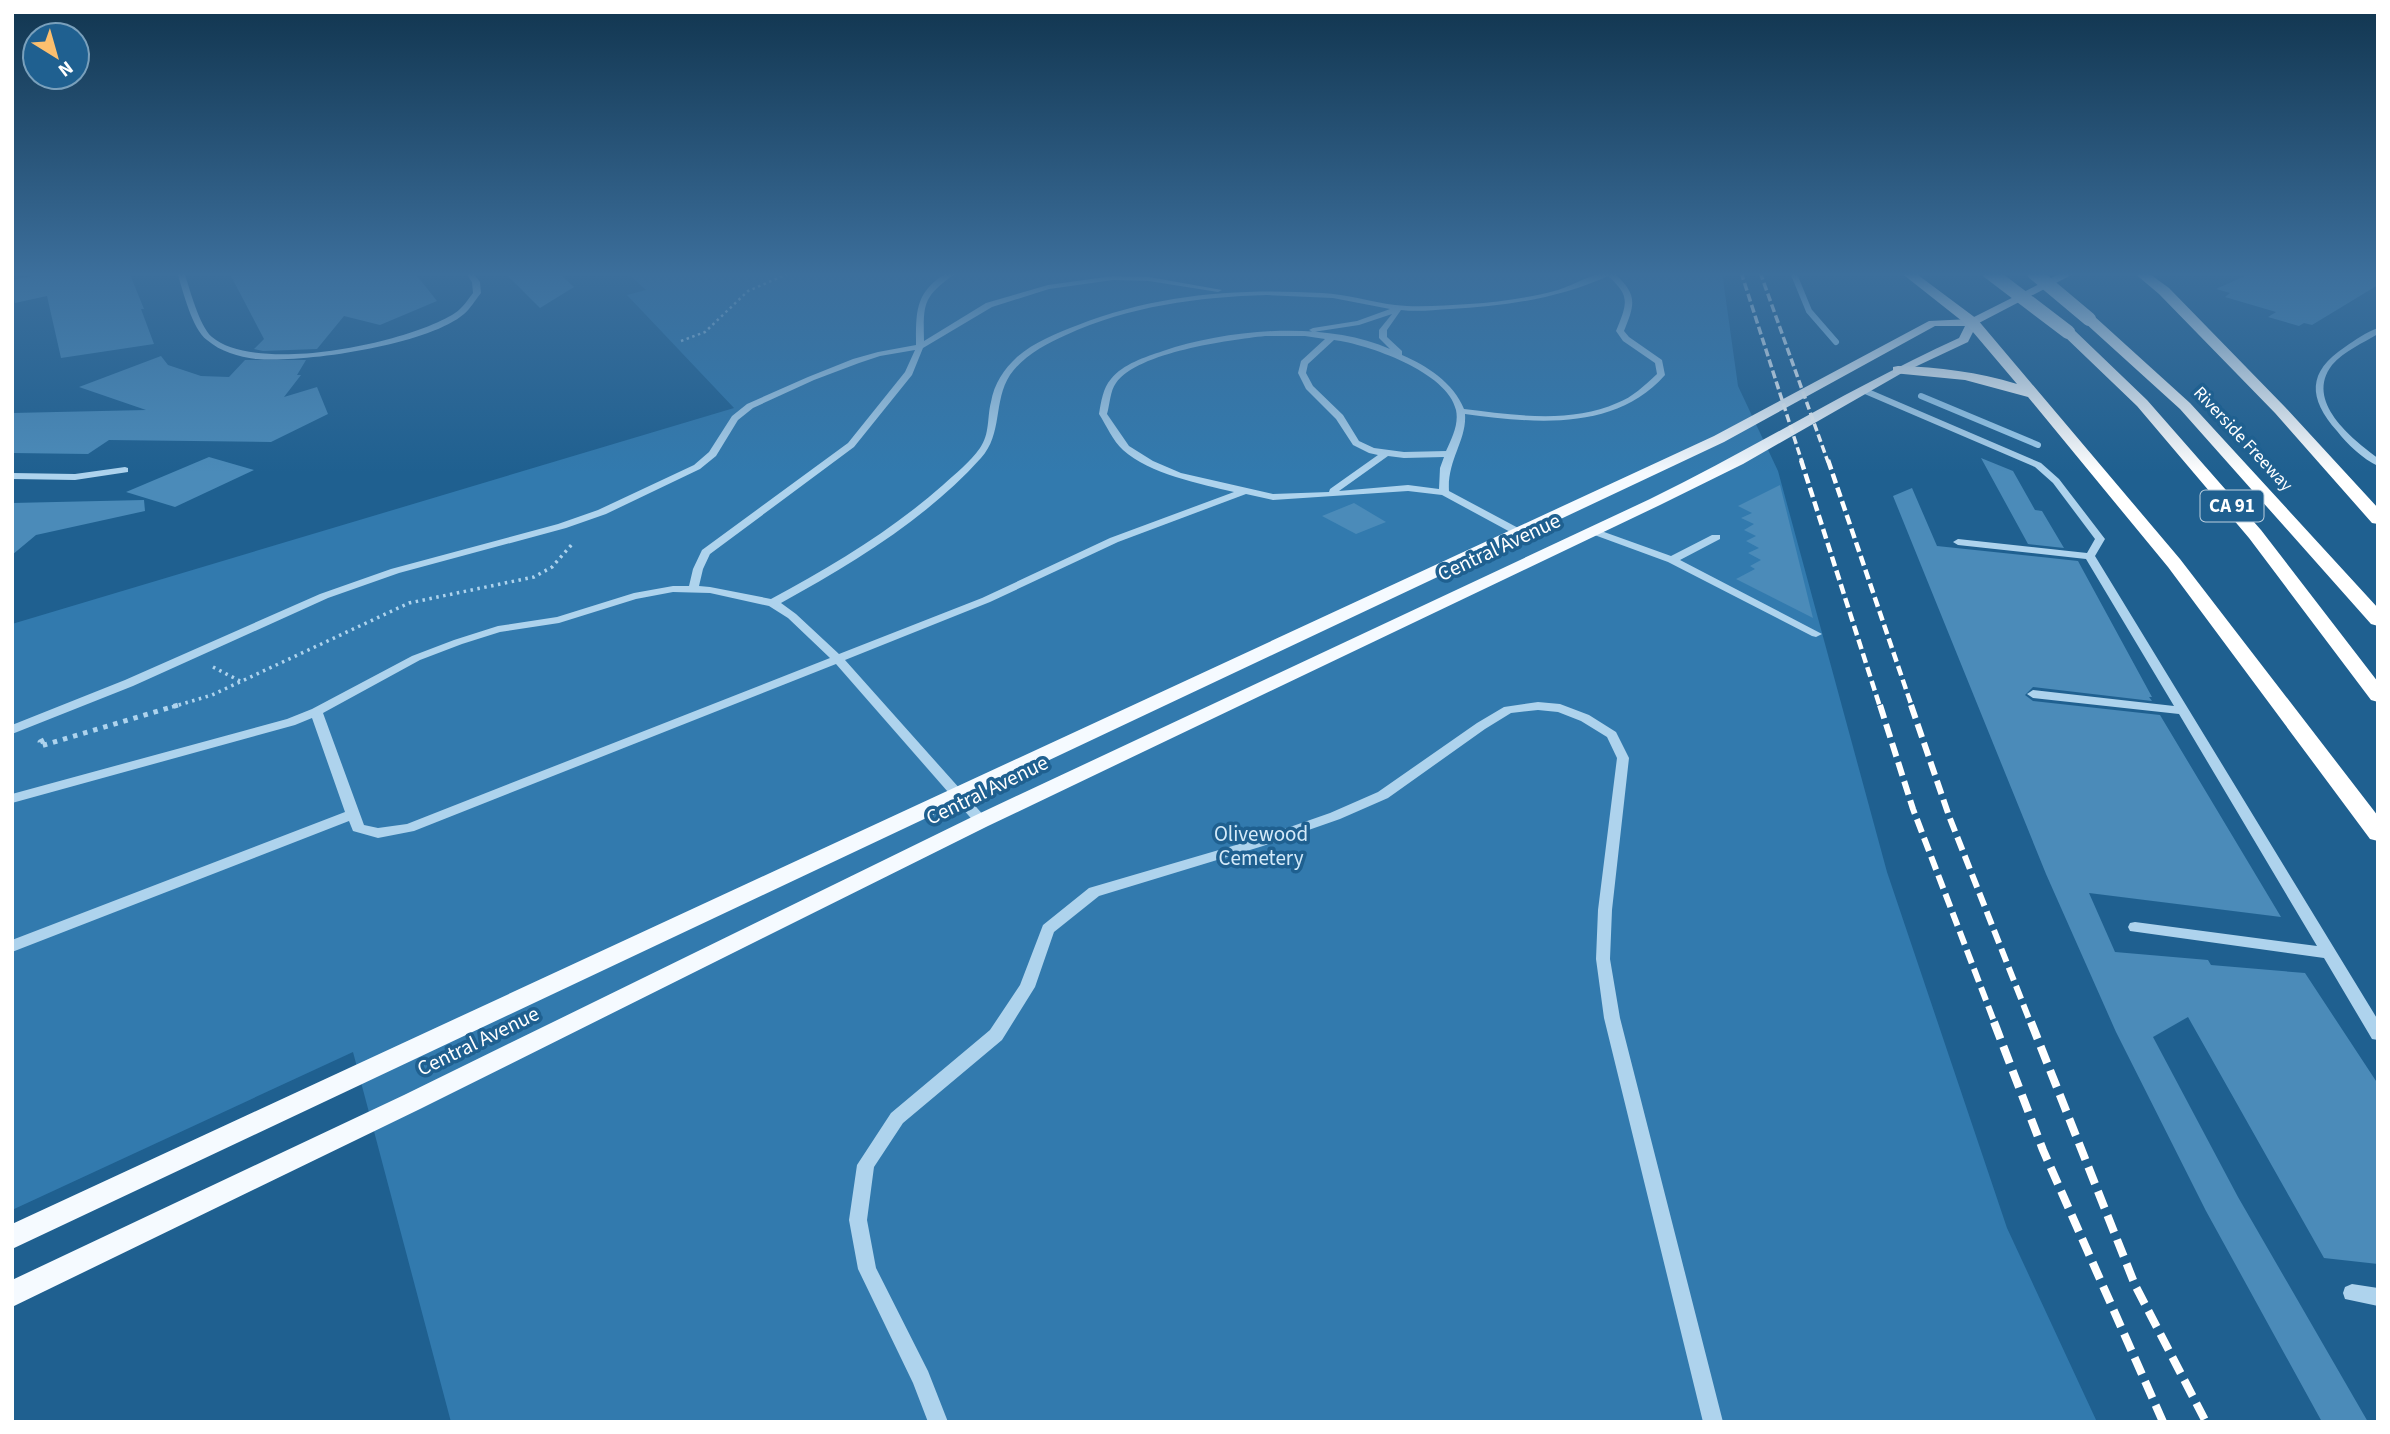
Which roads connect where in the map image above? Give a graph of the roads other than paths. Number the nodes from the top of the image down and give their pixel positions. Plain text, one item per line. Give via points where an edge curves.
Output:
1 (210, 339) edge
2 (395, 339) edge
3 (920, 339) edge
4 (933, 339) edge
5 (1056, 339) edge
6 (1214, 339) edge
7 (1330, 339) edge
8 (1335, 339) edge
9 (1385, 339) edge
10 (1626, 339) edge
11 (1904, 339) edge
12 (1964, 339) edge
13 (1986, 339) edge
14 (2075, 339) edge
15 (2111, 339) edge
16 (2211, 339) edge
17 (2365, 339) edge
18 (920, 347) junction
19 (1410, 361) junction
20 (1898, 370) junction
21 (1863, 390) junction
22 (2032, 394) junction
23 (1460, 411) junction
24 (1386, 453) junction
25 (1448, 454) junction
26 (2378, 463) edge
27 (125, 470) dead end
28 (12, 476) edge
29 (1245, 491) junction
30 (1444, 492) junction
31 (1325, 495) junction
32 (2378, 520) edge
33 (1593, 531) junction
34 (1518, 532) junction
35 (1716, 537) dead end
36 (1958, 542) dead end
37 (2090, 556) junction
38 (1672, 559) junction
39 (693, 590) junction
40 (773, 603) junction
41 (2378, 620) edge
42 (1816, 634) dead end
43 (838, 660) junction
44 (2033, 694) dead end
45 (2378, 696) edge
46 (2182, 711) junction
47 (316, 712) junction
48 (12, 730) edge
49 (959, 796) junction
50 (12, 799) edge
51 (353, 814) junction
52 (981, 821) junction
53 (2378, 833) edge
54 (2135, 927) dead end
55 (12, 946) edge
56 (2329, 953) junction
57 (2378, 1034) edge
58 (12, 1237) edge
59 (2351, 1293) dead end
60 (12, 1294) edge
61 (2378, 1297) edge
62 (938, 1422) edge
63 (1713, 1422) edge

1 - 2 street via 226,349 282,357
3 - 18 street
4 - 18 lane
5 - 40 street via 1030,352 1000,381 994,429 982,452 954,480 884,539
6 - 29 street via 1167,352 1115,379 1103,414 1126,448 1150,463 1178,475
7 - 24 street via 1304,363 1302,373 1356,443
8 - 19 street
9 - 19 lane
10 - 23 street via 1659,362 1661,375 1650,389 1599,411 1568,417 1518,419
11 - 34 main road, Central Avenue via 1719,439
12 - 20 main road, Central Avenue
13 - 22 highway
14 - 45 highway, CA 91, bridge via 2142,403 2255,534
15 - 41 highway, Riverside Freeway / CA 91, bridge via 2185,406
16 - 32 highway
17 - 26 street via 2327,366 2320,377 2319,397 2339,428
18 - 39 lane via 909,373 851,445 706,552
18 - 48 street via 865,359 750,407 735,418 713,454 697,467 602,512 383,575 303,604
19 - 23 street via 1447,389
20 - 21 main road, Central Avenue
20 - 22 highway via 1976,376
21 - 33 main road, Central Avenue via 1738,461
21 - 37 street via 2038,466 2056,481 2100,539
22 - 53 highway via 2174,564
23 - 25 street via 1458,434
24 - 25 street
24 - 31 street
25 - 30 street via 1441,475
27 - 28 street via 75,477
29 - 31 street via 1273,496
29 - 43 street via 1114,540 986,600
30 - 31 street via 1408,488
30 - 34 street
33 - 38 street
33 - 52 main road, Central Avenue
34 - 49 main road, Central Avenue
35 - 38 street
36 - 37 street
37 - 46 street
38 - 42 street
39 - 40 street
39 - 47 street via 635,596 559,620 498,629 416,658
40 - 43 street
43 - 49 street
43 - 51 street via 409,828 378,833 358,828
44 - 46 street
46 - 56 street
47 - 50 street
47 - 51 street
49 - 52 street
49 - 58 main road, Central Avenue
51 - 55 street
52 - 60 main road, Central Avenue
54 - 56 street
56 - 57 street
59 - 61 street
62 - 63 street via 867,1269 858,1220 866,1166 897,1118 996,1035 1027,987 1048,929 1094,892 1258,843 1383,795 1480,726 1508,710 1538,706 1560,708 1585,718 1612,735 1623,758 1603,959 1612,1018

